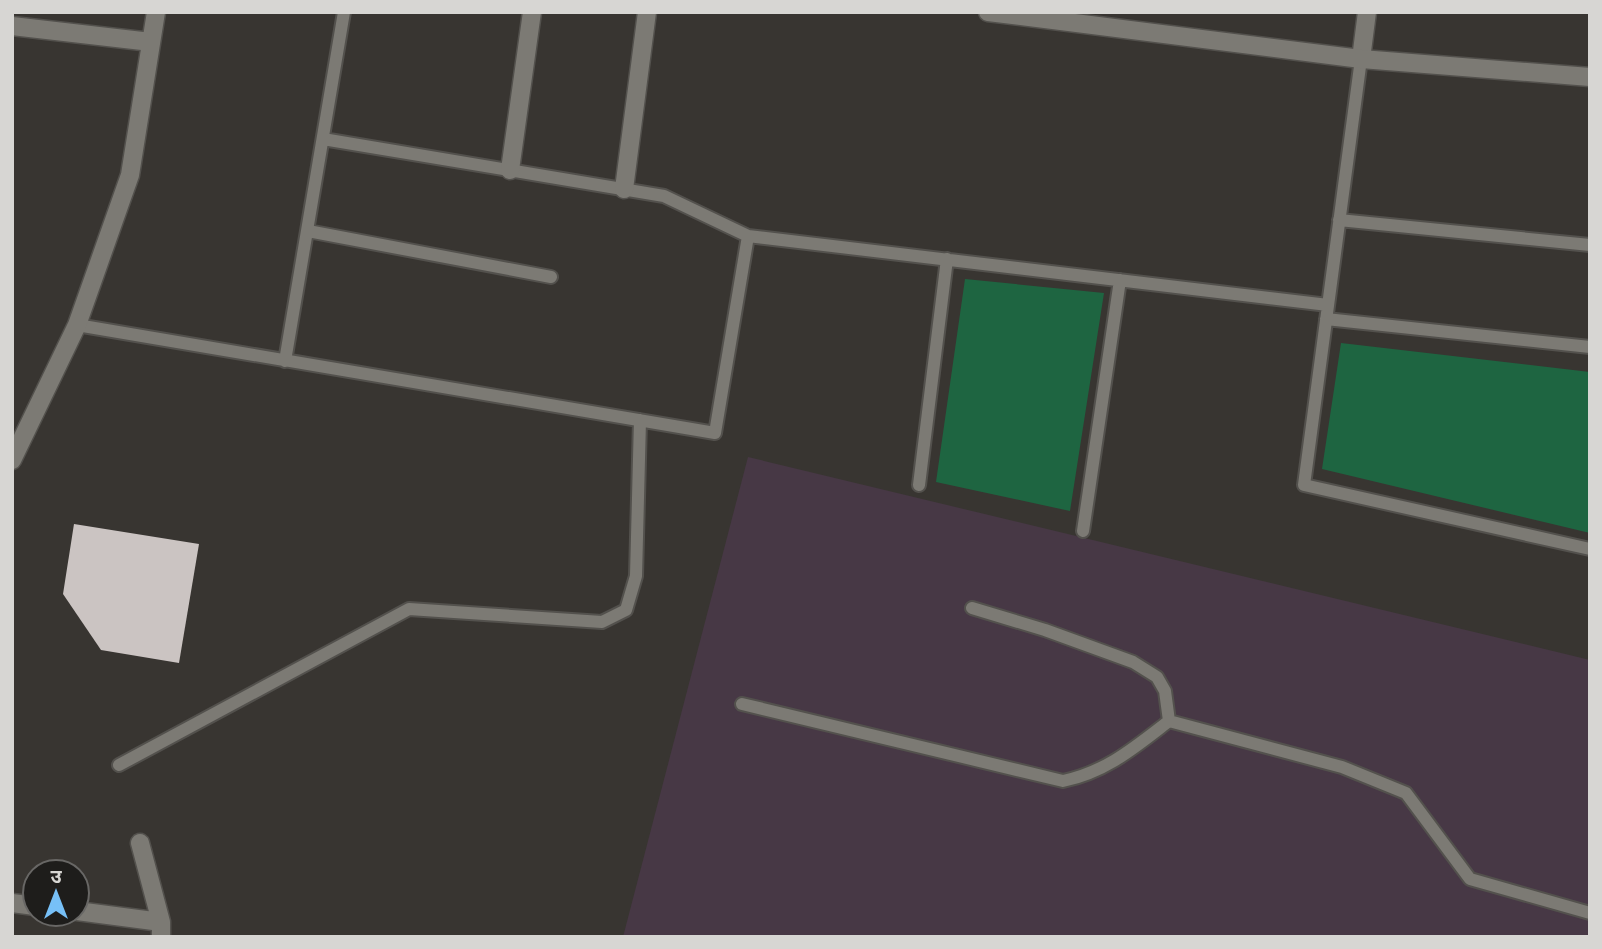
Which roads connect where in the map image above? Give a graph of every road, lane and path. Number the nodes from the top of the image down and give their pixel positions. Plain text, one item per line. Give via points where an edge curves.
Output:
1 (156, 12) edge
2 (344, 12) edge
3 (533, 12) edge
4 (647, 12) edge
5 (988, 12) edge
6 (1367, 12) edge
7 (12, 26) edge
8 (151, 42) junction
9 (1361, 59) junction
10 (1590, 77) edge
11 (323, 139) junction
12 (510, 170) junction
13 (624, 189) junction
14 (1339, 220) junction
15 (308, 231) junction
16 (748, 236) junction
17 (1590, 245) edge
18 (947, 260) junction
19 (551, 277) dead end
20 (1120, 280) junction
21 (1328, 305) junction
22 (1326, 319) junction
23 (77, 325) junction
24 (1590, 347) edge
25 (285, 361) junction
26 (640, 420) junction
27 (12, 460) edge
28 (919, 485) dead end
29 (1083, 531) dead end
30 (1590, 550) edge
31 (972, 608) dead end
32 (742, 704) dead end
33 (1169, 721) junction
34 (119, 765) dead end
35 (140, 843) dead end
36 (1590, 913) edge
37 (91, 914) edge
38 (161, 930) edge

1 - 8 street
2 - 11 lane
3 - 12 street
4 - 13 street
5 - 9 street
6 - 9 street
7 - 8 street
8 - 23 street via 130,175
9 - 10 street
9 - 14 lane
11 - 12 lane
11 - 15 lane
12 - 13 lane
13 - 16 lane via 664,195
14 - 17 lane
14 - 21 lane
15 - 19 lane
15 - 25 lane
16 - 18 lane
16 - 26 lane via 715,433
18 - 20 lane
18 - 28 lane
20 - 21 lane
20 - 29 lane
21 - 22 lane
22 - 24 lane
22 - 30 lane via 1304,485
23 - 25 lane
23 - 27 street
25 - 26 lane
26 - 34 lane via 636,576 626,610 602,622 410,609
31 - 33 lane via 1133,662 1157,677 1165,691
32 - 33 lane via 1063,780 1106,766
33 - 36 lane via 1342,767 1406,793 1469,879
35 - 38 street
37 - 38 street

